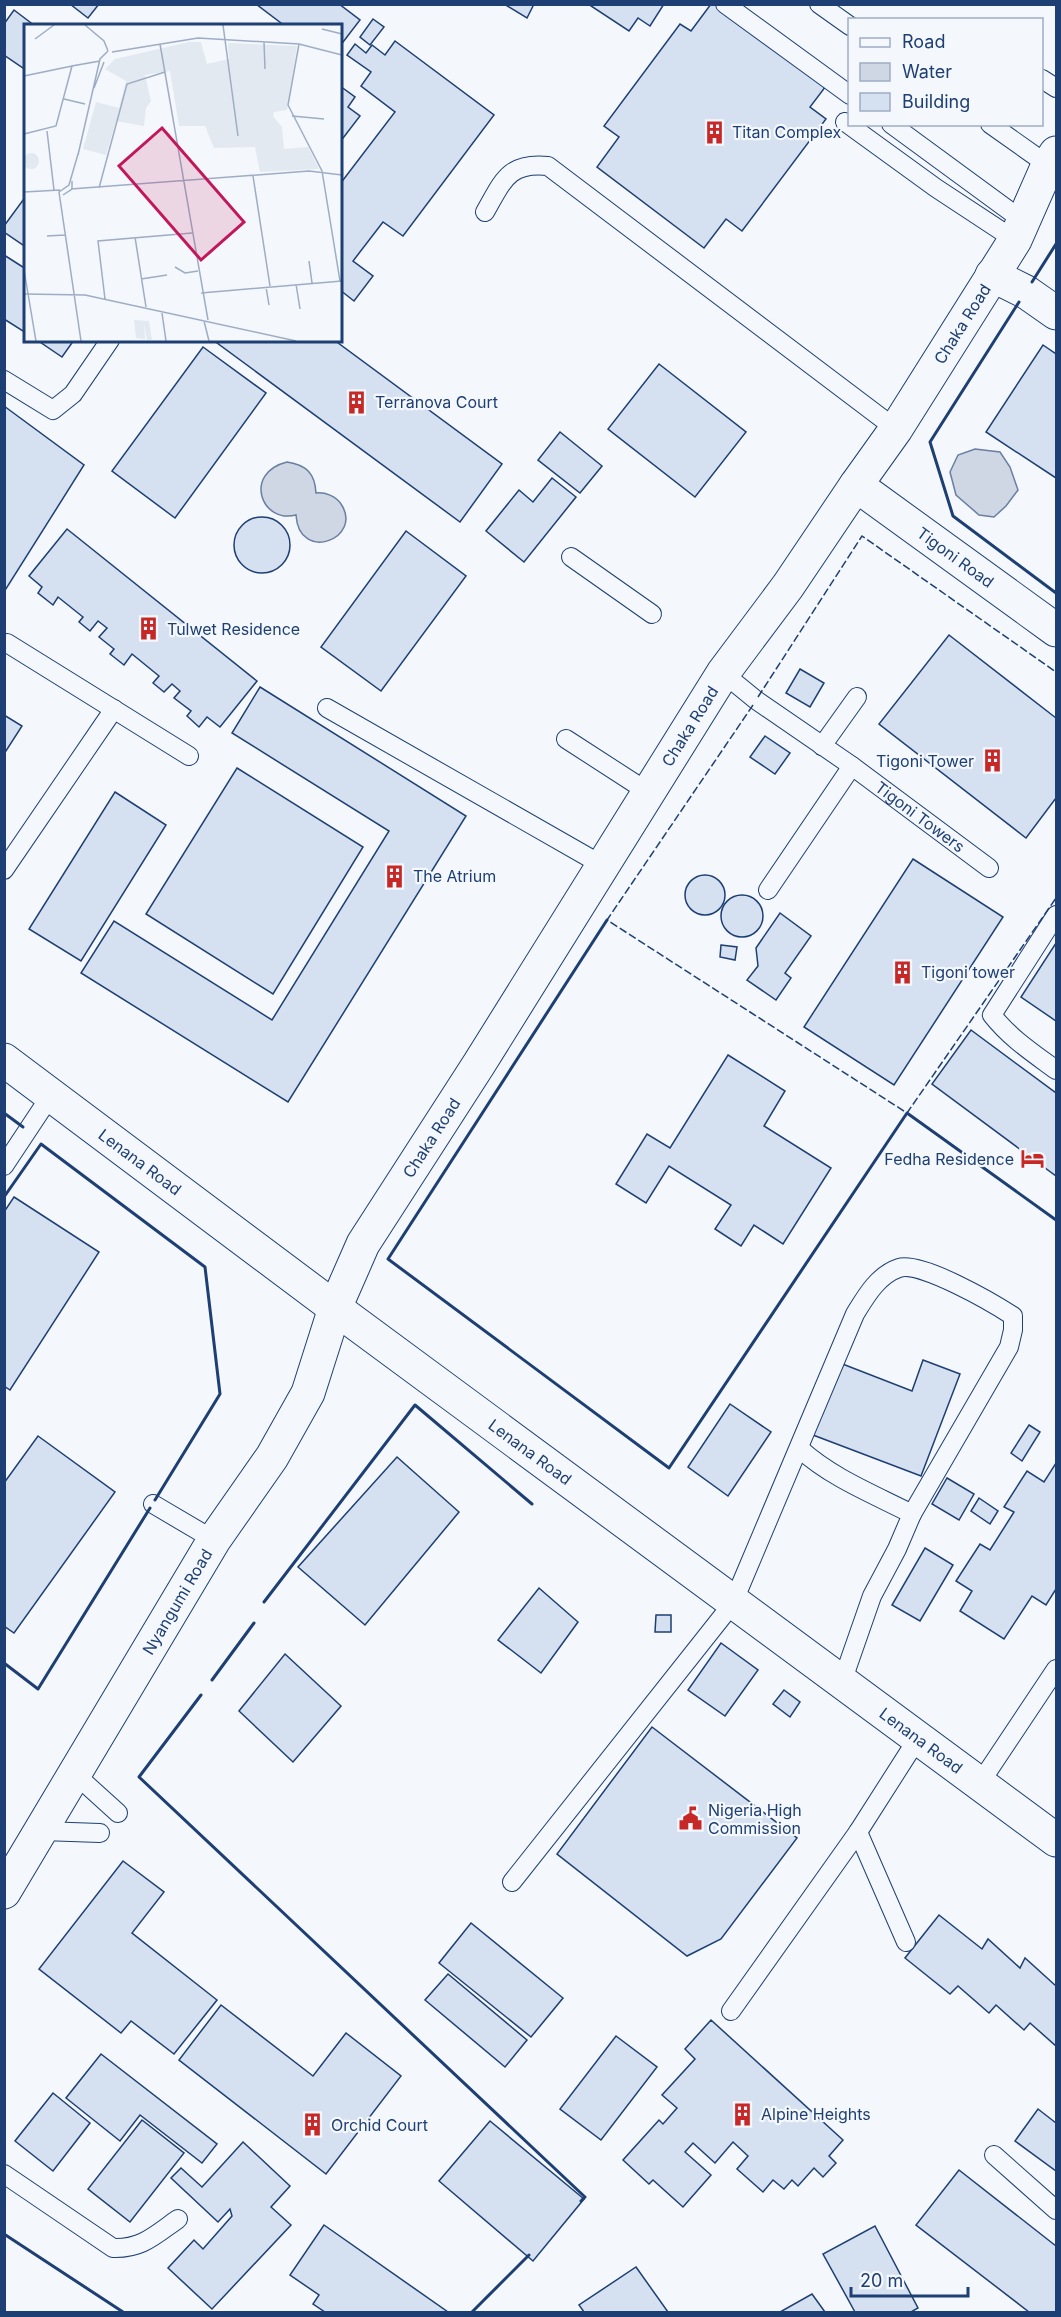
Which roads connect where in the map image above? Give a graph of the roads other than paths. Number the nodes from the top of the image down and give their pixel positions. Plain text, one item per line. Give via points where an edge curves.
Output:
1 (725, 4) edge
2 (819, 4) edge
3 (848, 25) edge
4 (1043, 80) edge
5 (1056, 88) edge
6 (848, 94) edge
7 (845, 122) dead end
8 (848, 124) edge
9 (851, 126) edge
10 (893, 126) edge
11 (994, 126) edge
12 (1052, 159) edge
13 (485, 212) dead end
14 (1018, 230) junction
15 (992, 275) junction
16 (1056, 313) edge
17 (109, 342) edge
18 (4, 380) edge
19 (896, 429) junction
20 (856, 485) junction
21 (571, 557) dead end
22 (652, 614) dead end
23 (1056, 630) edge
24 (7, 643) dead end
25 (723, 673) junction
26 (857, 697) dead end
27 (327, 708) dead end
28 (114, 709) junction
29 (566, 739) dead end
30 (822, 746) junction
31 (189, 756) dead end
32 (852, 766) junction
33 (648, 792) junction
34 (602, 865) junction
35 (989, 868) dead end
36 (4, 870) edge
37 (768, 890) dead end
38 (1056, 915) edge
39 (4, 1060) edge
40 (1056, 1070) edge
41 (51, 1095) junction
42 (4, 1166) edge
43 (334, 1308) junction
44 (800, 1449) junction
45 (153, 1504) dead end
46 (912, 1514) junction
47 (214, 1540) junction
48 (733, 1603) junction
49 (1056, 1669) edge
50 (842, 1682) junction
51 (918, 1738) junction
52 (75, 1774) junction
53 (980, 1783) junction
54 (118, 1813) dead end
55 (42, 1831) junction
56 (858, 1832) junction
57 (100, 1833) dead end
58 (1056, 1840) edge
59 (512, 1882) dead end
60 (4, 1892) edge
61 (906, 1942) dead end
62 (731, 2011) dead end
63 (994, 2156) dead end
64 (4, 2174) edge
65 (1056, 2211) edge
66 (178, 2219) dead end

1 - 6 lane
2 - 3 lane
4 - 5 lane
7 - 8 lane
9 - 14 lane via 936,188
10 - 14 lane
11 - 12 lane
12 - 14 street, Chaka Road
13 - 19 lane via 513,171 530,164 548,166
14 - 15 street, Chaka Road
15 - 16 street
15 - 19 street, Chaka Road
17 - 18 lane via 73,394 53,410
19 - 20 street, Chaka Road
20 - 23 street, Tigoni Road
20 - 25 street, Chaka Road
21 - 22 lane
24 - 28 lane
25 - 30 lane, Tigoni Towers
25 - 33 street, Chaka Road
26 - 30 lane
27 - 34 lane
28 - 31 lane
28 - 36 lane
29 - 33 lane
30 - 32 lane, Tigoni Towers
32 - 35 lane, Tigoni Towers
32 - 37 lane
33 - 34 street, Chaka Road
34 - 43 street, Chaka Road via 363,1244
38 - 40 lane via 992,1015 1003,1030
39 - 41 street, Lenana Road
41 - 42 lane
41 - 43 street, Lenana Road
43 - 47 street, Nyangumi Road via 308,1393 272,1457
43 - 48 street, Lenana Road
44 - 46 lane via 833,1474
44 - 46 lane via 855,1314 869,1290 882,1278 912,1266 979,1295 1013,1316 1009,1347
44 - 48 lane
45 - 47 lane
46 - 50 lane via 872,1596
47 - 52 street, Nyangumi Road
48 - 50 street, Lenana Road
48 - 59 lane
49 - 53 lane
50 - 51 street, Lenana Road
51 - 53 street, Lenana Road
51 - 56 lane
52 - 54 lane
52 - 55 street, Nyangumi Road
53 - 58 street, Lenana Road
55 - 57 lane
55 - 60 street, Nyangumi Road
56 - 61 lane
56 - 62 lane
63 - 65 lane
64 - 66 lane via 113,2248 142,2245

